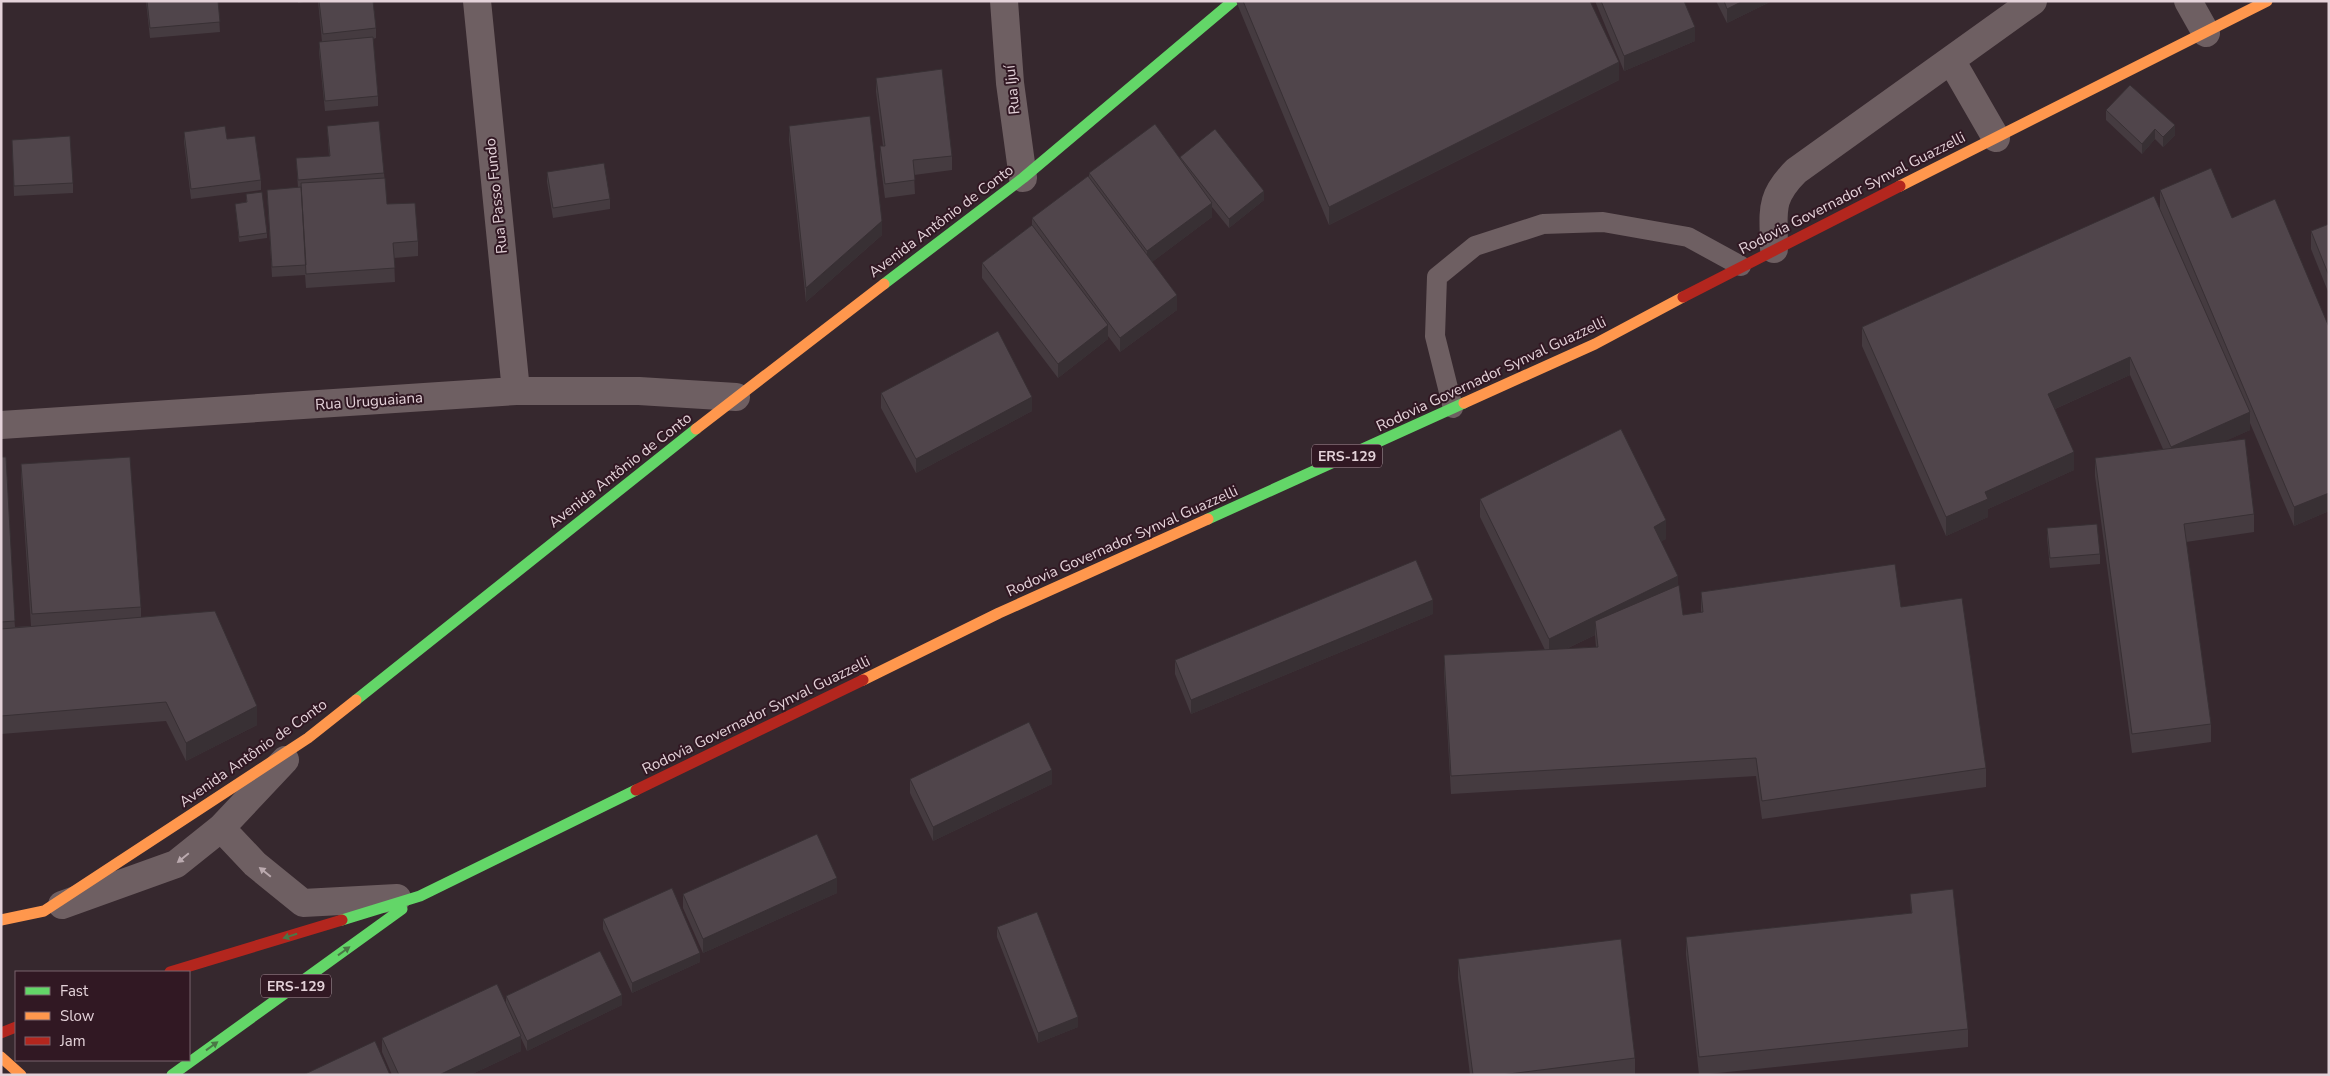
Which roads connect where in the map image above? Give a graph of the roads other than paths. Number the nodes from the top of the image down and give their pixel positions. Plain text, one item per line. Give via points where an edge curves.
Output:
1 (476, 1) edge
2 (1004, 1) edge
3 (1233, 1) edge
4 (2033, 1) edge
5 (2188, 1) edge
6 (2267, 1) edge
7 (2206, 33) junction
8 (1951, 60) junction
9 (1996, 138) junction
10 (1023, 178) junction
11 (1774, 249) junction
12 (1741, 266) junction
13 (516, 391) junction
14 (736, 397) junction
15 (1453, 408) junction
16 (1, 426) edge
17 (308, 738) junction
18 (221, 828) junction
19 (420, 896) junction
20 (44, 911) junction
21 (1, 920) edge
22 (173, 971) edge
23 (15, 1027) edge
24 (1, 1032) edge
25 (1, 1057) edge
26 (21, 1075) edge
27 (172, 1075) edge

1 - 13 street, Rua Passo Fundo
2 - 10 street, Rua Ijuí via 1010,83
3 - 10 main road, Avenida Antônio de Conto
4 - 8 street
5 - 7 street
6 - 7 main road, Rodovia Governador Synval Guazzelli / ERS-129
7 - 9 main road, Rodovia Governador Synval Guazzelli / ERS-129
8 - 9 street
8 - 11 street via 1796,171 1774,201
9 - 11 main road, Rodovia Governador Synval Guazzelli / ERS-129
10 - 14 main road, Avenida Antônio de Conto
11 - 12 main road, Rodovia Governador Synval Guazzelli / ERS-129
12 - 15 main road, Rodovia Governador Synval Guazzelli / ERS-129 via 1595,344
12 - 15 lane via 1688,236 1604,222 1543,224 1475,246 1437,277 1435,336
13 - 14 street, Rua Uruguaiana via 639,390
13 - 16 street, Rua Uruguaiana
14 - 17 main road, Avenida Antônio de Conto
15 - 19 main road, Rodovia Governador Synval Guazzelli / ERS-129 via 999,613
17 - 18 street
17 - 20 main road, Avenida Antônio de Conto
19 -> 18 street via 303,903 255,864
18 -> 20 street via 176,864
19 -> 22 main road, Rodovia Governador Synval Guazzelli / ERS-129
27 -> 19 main road, Rodovia Governador Synval Guazzelli / ERS-129
20 - 21 main road, Avenida Antônio de Conto
23 - 24 main road
25 - 26 main road

